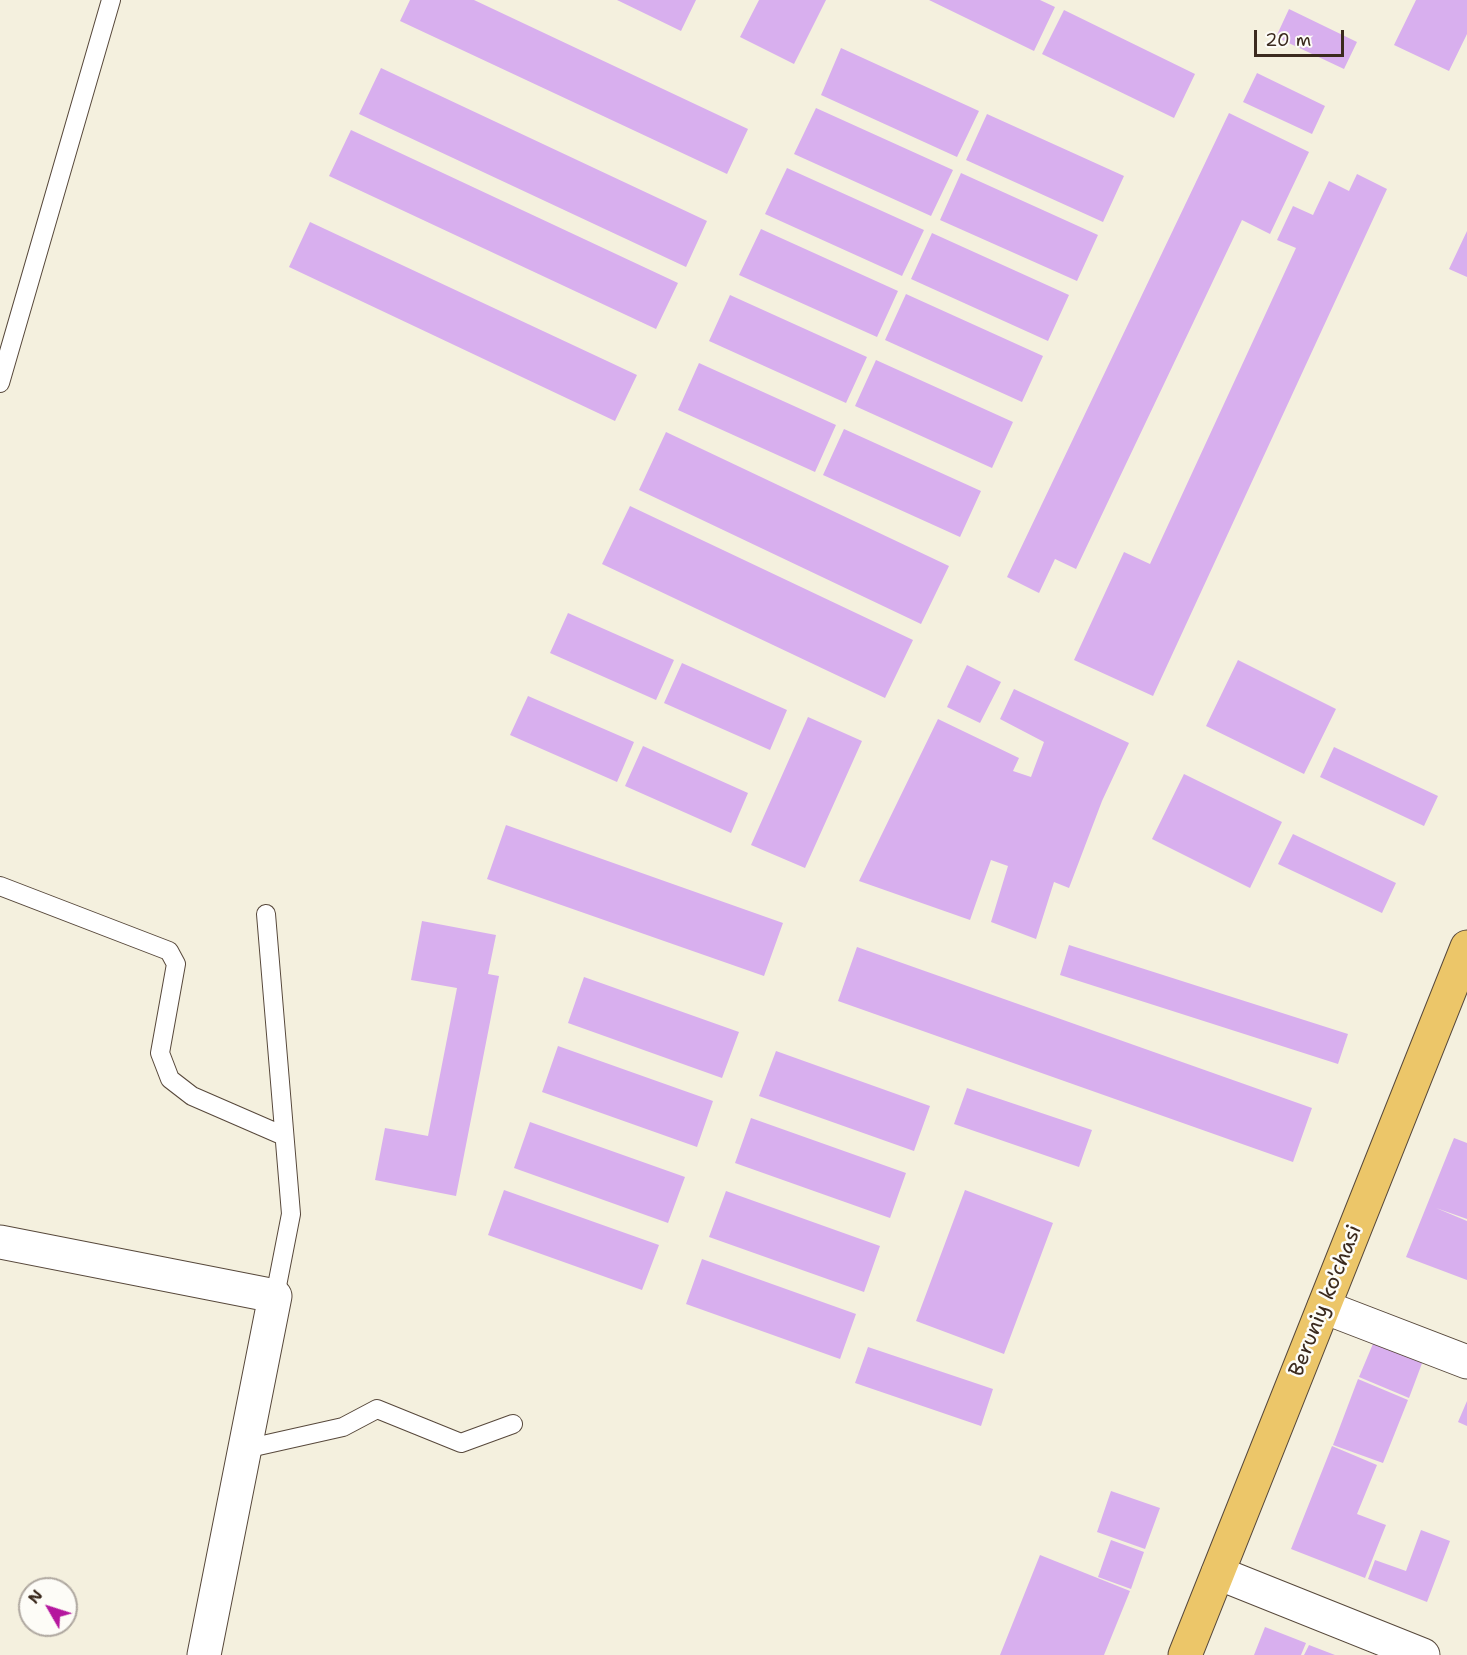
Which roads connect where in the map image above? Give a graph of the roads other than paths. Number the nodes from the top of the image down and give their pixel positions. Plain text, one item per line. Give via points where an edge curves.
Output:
1 (111, 0) edge
2 (0, 383) edge
3 (0, 886) edge
4 (266, 914) dead end
5 (1467, 947) edge
6 (285, 1136) junction
7 (0, 1242) edge
8 (275, 1296) junction
9 (1324, 1307) junction
10 (1467, 1362) edge
11 (513, 1424) dead end
12 (244, 1449) junction
13 (1218, 1573) junction
14 (204, 1655) edge
15 (1185, 1655) edge
16 (1423, 1655) edge

1 - 2 lane
3 - 6 lane via 169,951 176,964 160,1053 170,1079 192,1096
4 - 6 lane
5 - 9 main road, Beruniy ko'chasi
6 - 8 lane via 291,1214
7 - 8 street
8 - 12 street
9 - 10 street
9 - 13 main road, Beruniy ko'chasi
11 - 12 lane via 461,1443 377,1409 344,1426
12 - 14 street
13 - 15 main road, Beruniy ko'chasi
13 - 16 street

